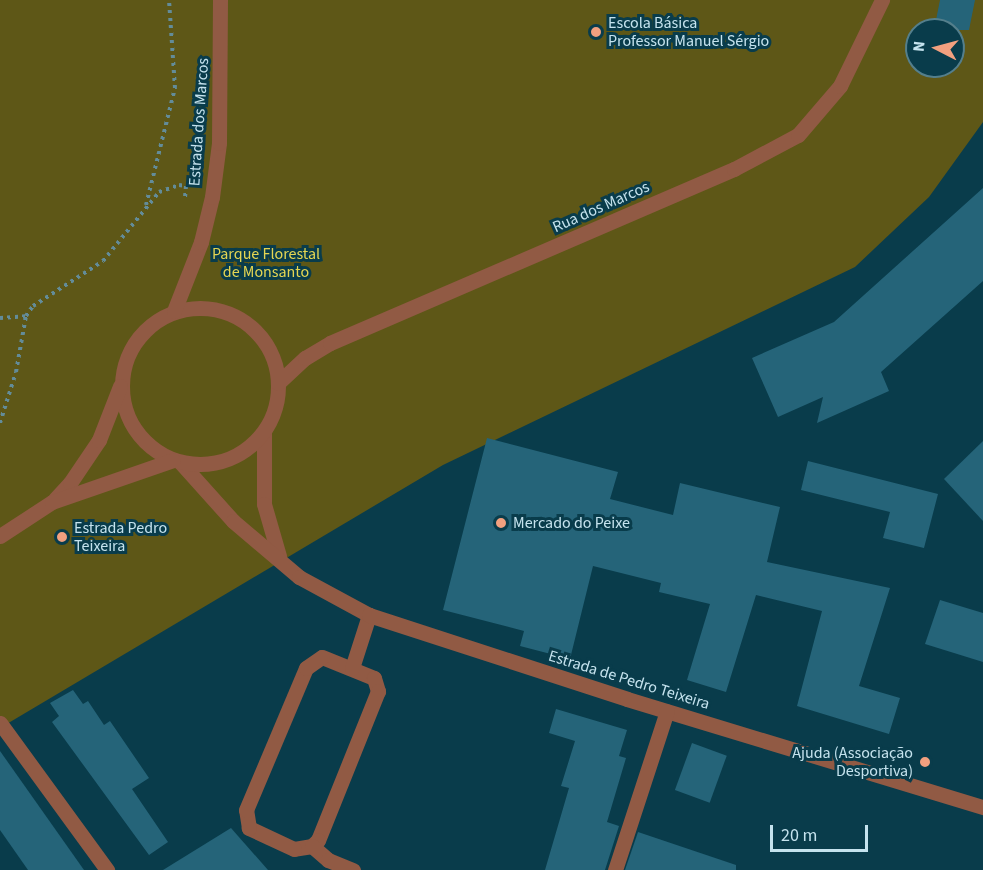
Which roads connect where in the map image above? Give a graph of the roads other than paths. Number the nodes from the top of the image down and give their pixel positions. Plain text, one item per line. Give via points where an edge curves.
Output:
1 (220, 0) edge
2 (882, 0) edge
3 (174, 311) junction
4 (121, 383) junction
5 (278, 383) junction
6 (264, 432) junction
7 (177, 461) junction
8 (52, 502) junction
9 (0, 536) edge
10 (279, 556) junction
11 (369, 615) junction
12 (352, 668) junction
13 (666, 711) junction
14 (0, 723) edge
15 (983, 807) edge
16 (312, 846) junction
17 (107, 870) edge
18 (353, 870) edge
19 (615, 870) edge

1 - 3 street, Estrada dos Marcos via 219,143 212,197 201,242
2 - 5 street, Rua dos Marcos via 840,86 798,135 734,169 330,343
3 - 4 street via 153,322 136,339 125,360
3 - 5 street via 198,307 222,310 244,321 262,337 274,359
4 - 7 street via 124,408 134,430 152,448
4 - 8 street via 99,440
5 - 6 street via 275,409
6 - 7 street via 228,460 205,465
6 - 10 street, Estrada de Pedro Teixeira via 264,504
7 - 8 street
7 - 10 street, Estrada de Pedro Teixeira via 233,521
8 - 9 street
10 - 11 street, Estrada de Pedro Teixeira via 299,577
11 - 12 street
11 - 13 street, Estrada de Pedro Teixeira
12 - 16 street via 374,678 378,691
12 - 16 street via 322,657 306,668 246,810 249,828 294,849
13 - 15 street, Estrada de Pedro Teixeira
13 - 19 street
14 - 17 street
16 - 18 street via 328,860

